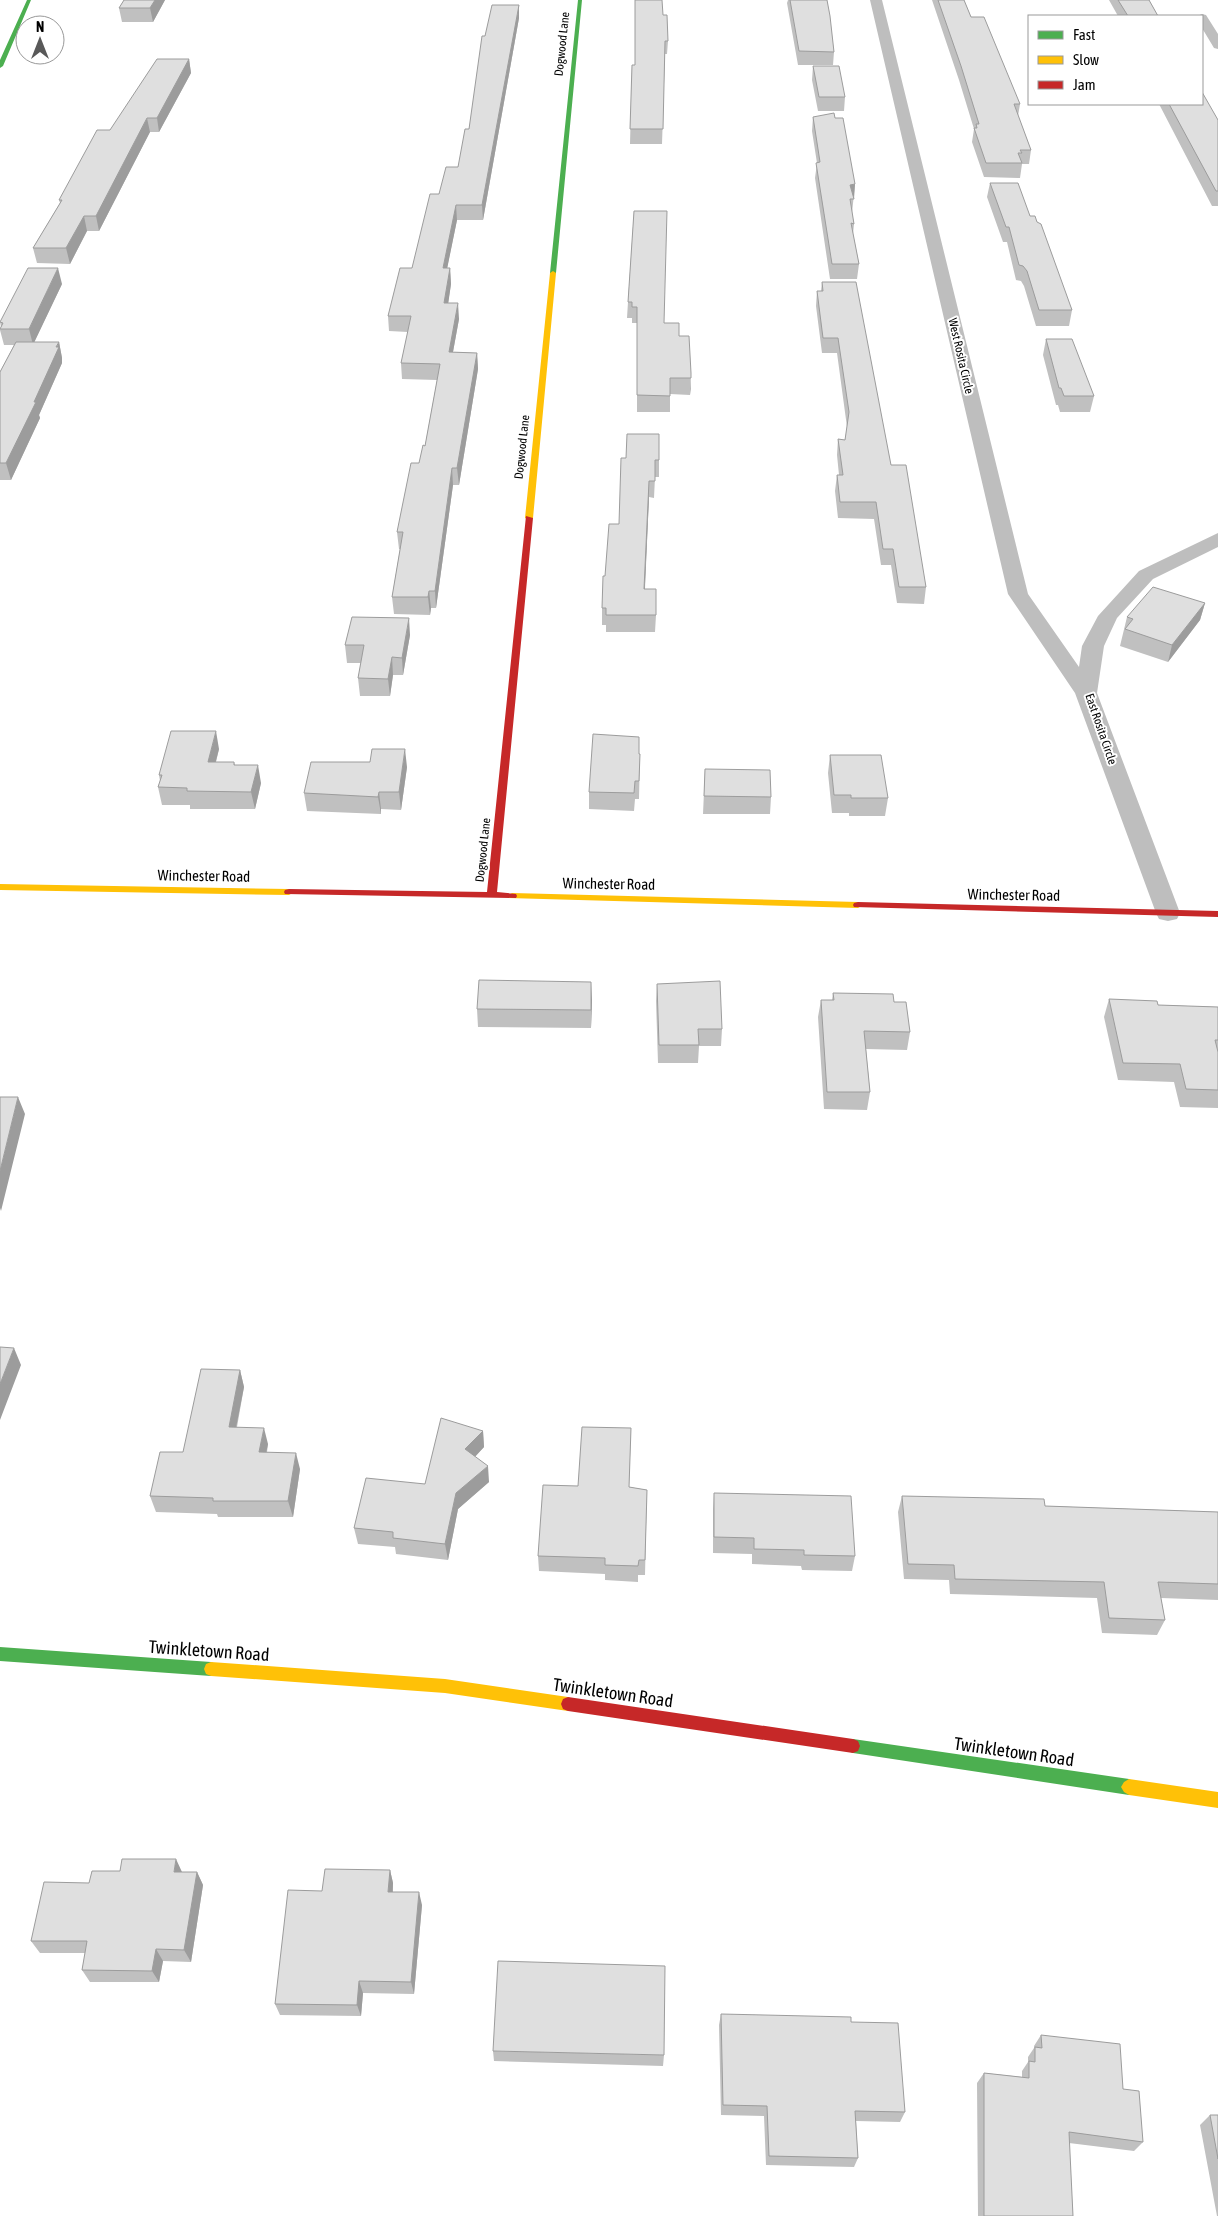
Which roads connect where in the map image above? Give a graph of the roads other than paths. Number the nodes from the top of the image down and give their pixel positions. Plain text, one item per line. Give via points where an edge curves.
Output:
1 (28, 0) edge
2 (580, 0) edge
3 (876, 0) edge
4 (1194, 5) dead end
5 (1200, 15) edge
6 (1203, 20) edge
7 (1218, 44) edge
8 (0, 66) edge
9 (1218, 539) edge
10 (1086, 693) junction
11 (0, 887) edge
12 (492, 896) junction
13 (1168, 913) junction
14 (1218, 914) edge
15 (0, 1654) edge
16 (1218, 1800) edge

1 - 8 street
2 - 12 street, Dogwood Lane
3 - 10 street, West Rosita Circle via 1018,594
4 - 5 street
6 - 7 street
9 - 10 street, East Rosita Circle via 1146,575 1108,616 1093,646
10 - 13 street, East Rosita Circle
11 - 12 street, Winchester Road
12 - 13 street, Winchester Road
13 - 14 street, Winchester Road
15 - 16 street, Twinkletown Road via 445,1686

